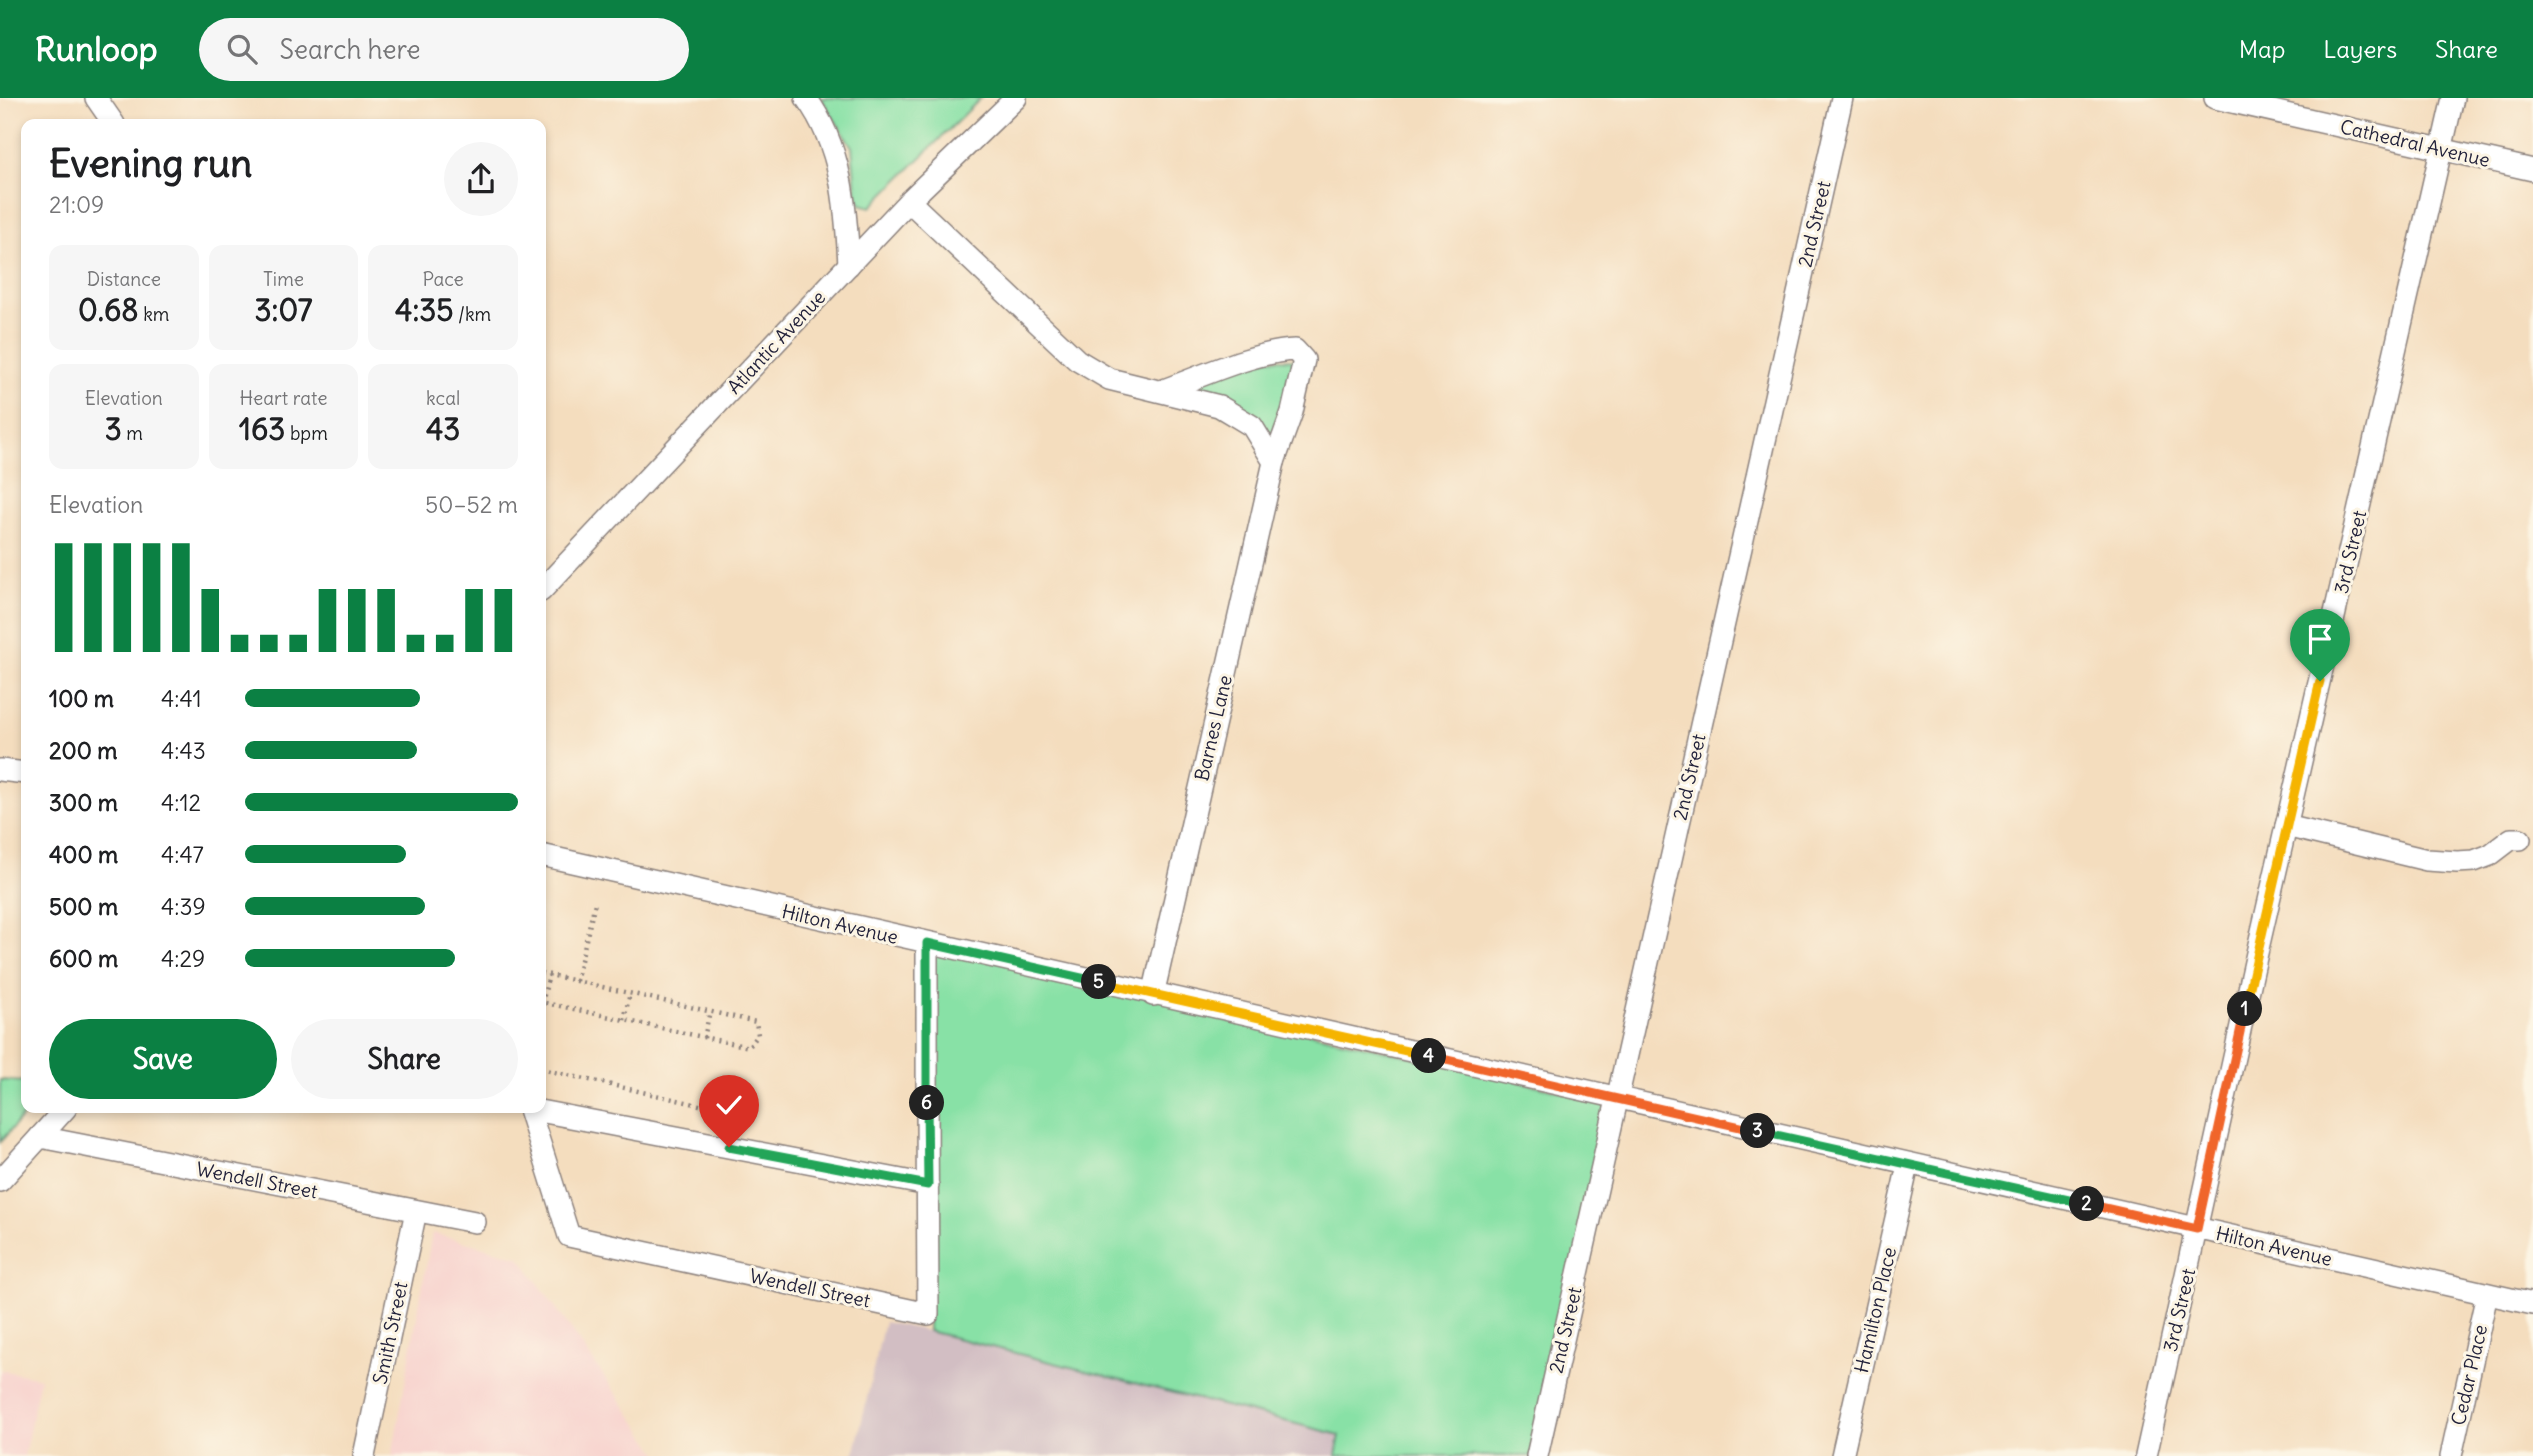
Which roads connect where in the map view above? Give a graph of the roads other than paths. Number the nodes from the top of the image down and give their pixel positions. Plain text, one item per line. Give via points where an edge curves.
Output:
1 (96, 98) edge
2 (806, 98) edge
3 (1016, 98) edge
4 (1842, 98) edge
5 (2215, 98) edge
6 (2453, 98) edge
7 (111, 119) edge
8 (2441, 149) junction
9 (2533, 170) edge
10 (909, 201) junction
11 (849, 264) junction
12 (1161, 391) junction
13 (1273, 462) junction
14 (546, 586) edge
15 (0, 770) edge
16 (21, 772) edge
17 (2286, 825) junction
18 (2520, 839) dead end
19 (546, 856) edge
20 (927, 943) junction
21 (1153, 995) junction
22 (1616, 1098) junction
23 (546, 1112) edge
24 (61, 1113) edge
25 (530, 1113) edge
26 (40, 1136) junction
27 (1908, 1165) junction
28 (0, 1181) edge
29 (928, 1185) junction
30 (416, 1211) junction
31 (475, 1222) dead end
32 (2197, 1229) junction
33 (2487, 1294) junction
34 (2533, 1304) edge
35 (364, 1456) edge
36 (1537, 1456) edge
37 (1842, 1456) edge
38 (2146, 1456) edge
39 (2451, 1456) edge

1 - 7 street
2 - 11 street via 832,143 846,202
3 - 10 street, Atlantic Avenue
4 - 22 street, 2nd Street
5 - 8 street, Cathedral Avenue
6 - 8 street, 3rd Street
8 - 9 street, Cathedral Avenue
8 - 17 street, 3rd Street
10 - 11 street, Atlantic Avenue
10 - 12 street via 1077,360 1109,379
11 - 14 street, Atlantic Avenue
12 - 13 street via 1219,406 1252,426
12 - 13 street, Barnes Lane via 1255,358 1295,350 1304,360 1292,412
13 - 21 street, Barnes Lane
15 - 16 street
17 - 18 street via 2427,860 2458,862 2474,861 2511,839
17 - 32 street, 3rd Street
19 - 20 street, Hilton Avenue
20 - 21 street, Hilton Avenue
20 - 29 street
21 - 22 street, Hilton Avenue
22 - 27 street, Hilton Avenue
22 - 36 street, 2nd Street
23 - 29 street, Wendell Street
24 - 26 street
25 - 29 street, Wendell Street via 569,1237 928,1314
26 - 28 street
26 - 30 street, Wendell Street
27 - 32 street, Hilton Avenue
27 - 37 street, Hamilton Place
30 - 31 street, Wendell Street
30 - 35 street, Smith Street
32 - 33 street, Hilton Avenue
32 - 38 street, 3rd Street
33 - 34 street, Hilton Avenue
33 - 39 street, Cedar Place

